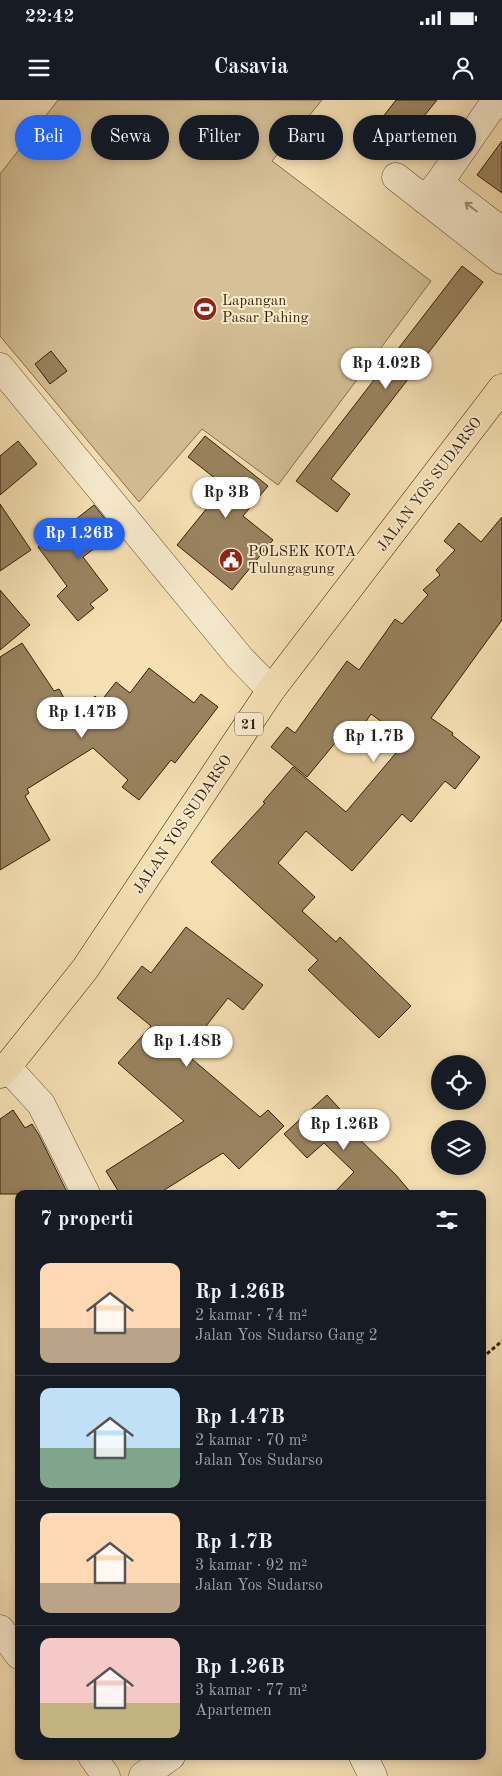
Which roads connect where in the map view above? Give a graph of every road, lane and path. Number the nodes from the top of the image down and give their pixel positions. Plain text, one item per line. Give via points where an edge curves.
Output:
1 (502, 102) edge
2 (396, 178) dead end
3 (432, 192) junction
4 (502, 231) edge
5 (502, 260) edge
6 (0, 367) edge
7 (502, 388) edge
8 (272, 690) junction
9 (4, 1070) edge
10 (84, 1190) edge
11 (502, 1341) edge
12 (486, 1355) edge
13 (95, 1760) edge
14 (165, 1760) edge
15 (365, 1760) edge
16 (106, 1776) edge
17 (143, 1776) edge
18 (373, 1776) edge

1 - 3 street via 490,109
2 - 3 street
4 -> 3 street
3 - 5 street
6 - 8 street via 240,658
7 - 8 highway, JALAN YOS SUDARSO / 21
8 - 9 highway, JALAN YOS SUDARSO / 21 via 85,969
9 - 10 street via 41,1104
11 - 12 path
13 - 16 street
14 - 17 street
15 - 18 street

